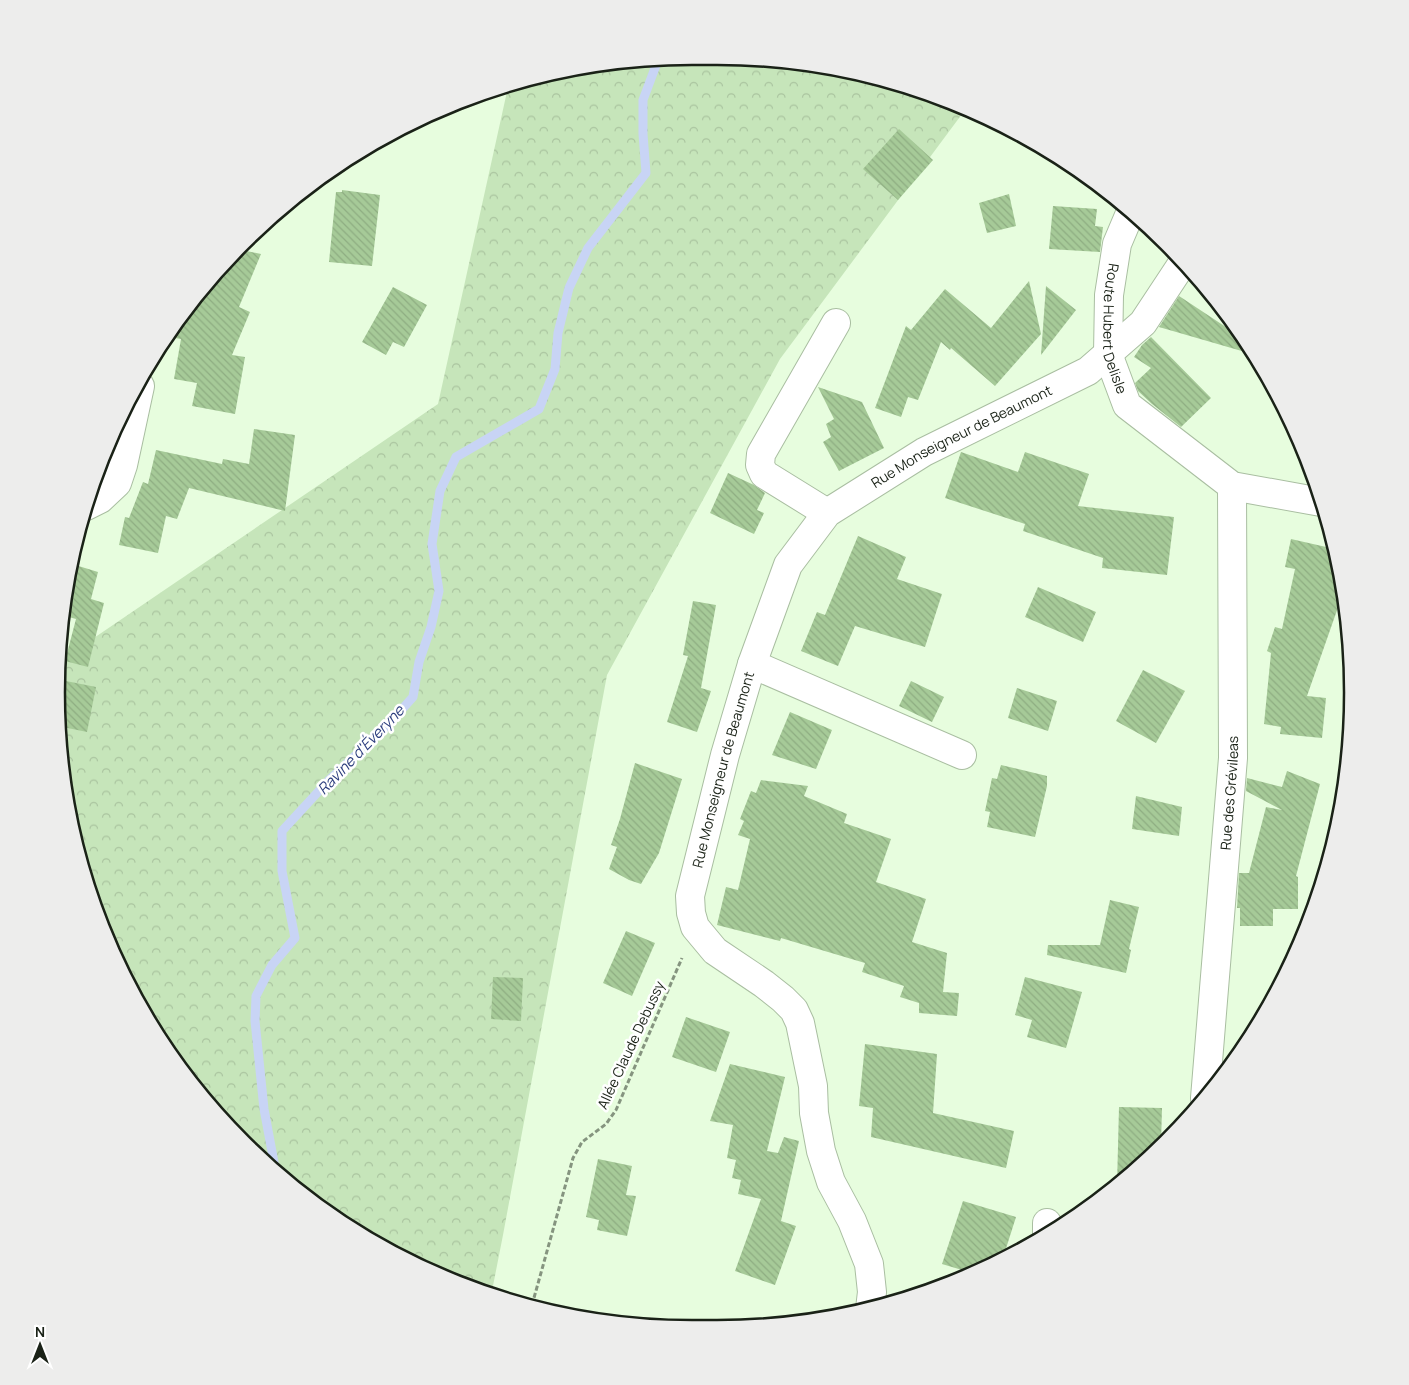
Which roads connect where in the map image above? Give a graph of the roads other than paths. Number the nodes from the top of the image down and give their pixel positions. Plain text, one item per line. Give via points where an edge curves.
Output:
1 (1127, 219) edge
2 (1179, 269) edge
3 (836, 323) dead end
4 (1108, 354) junction
5 (136, 403) edge
6 (1232, 486) junction
7 (1314, 501) edge
8 (95, 502) edge
9 (827, 514) junction
10 (752, 664) junction
11 (962, 755) dead end
12 (1206, 1084) edge
13 (871, 1301) edge

1 - 4 street, Route Hubert Delisle via 1116,244 1109,294
2 - 4 street, Rue Monseigneur de Beaumont via 1143,323
3 - 9 street via 760,454 764,474
4 - 6 street, Route Hubert Delisle via 1127,405
4 - 9 street, Rue Monseigneur de Beaumont via 1088,371 924,452
5 - 8 street via 117,483
6 - 7 street, Route Hubert Delisle
6 - 12 street, Rue des Grévileas via 1232,758
9 - 10 street, Rue Monseigneur de Beaumont via 788,564
10 - 11 street
10 - 13 street, Rue Monseigneur de Beaumont via 725,755 690,896 691,913 695,927 716,951 764,984 794,1010 813,1086 821,1151 869,1264

